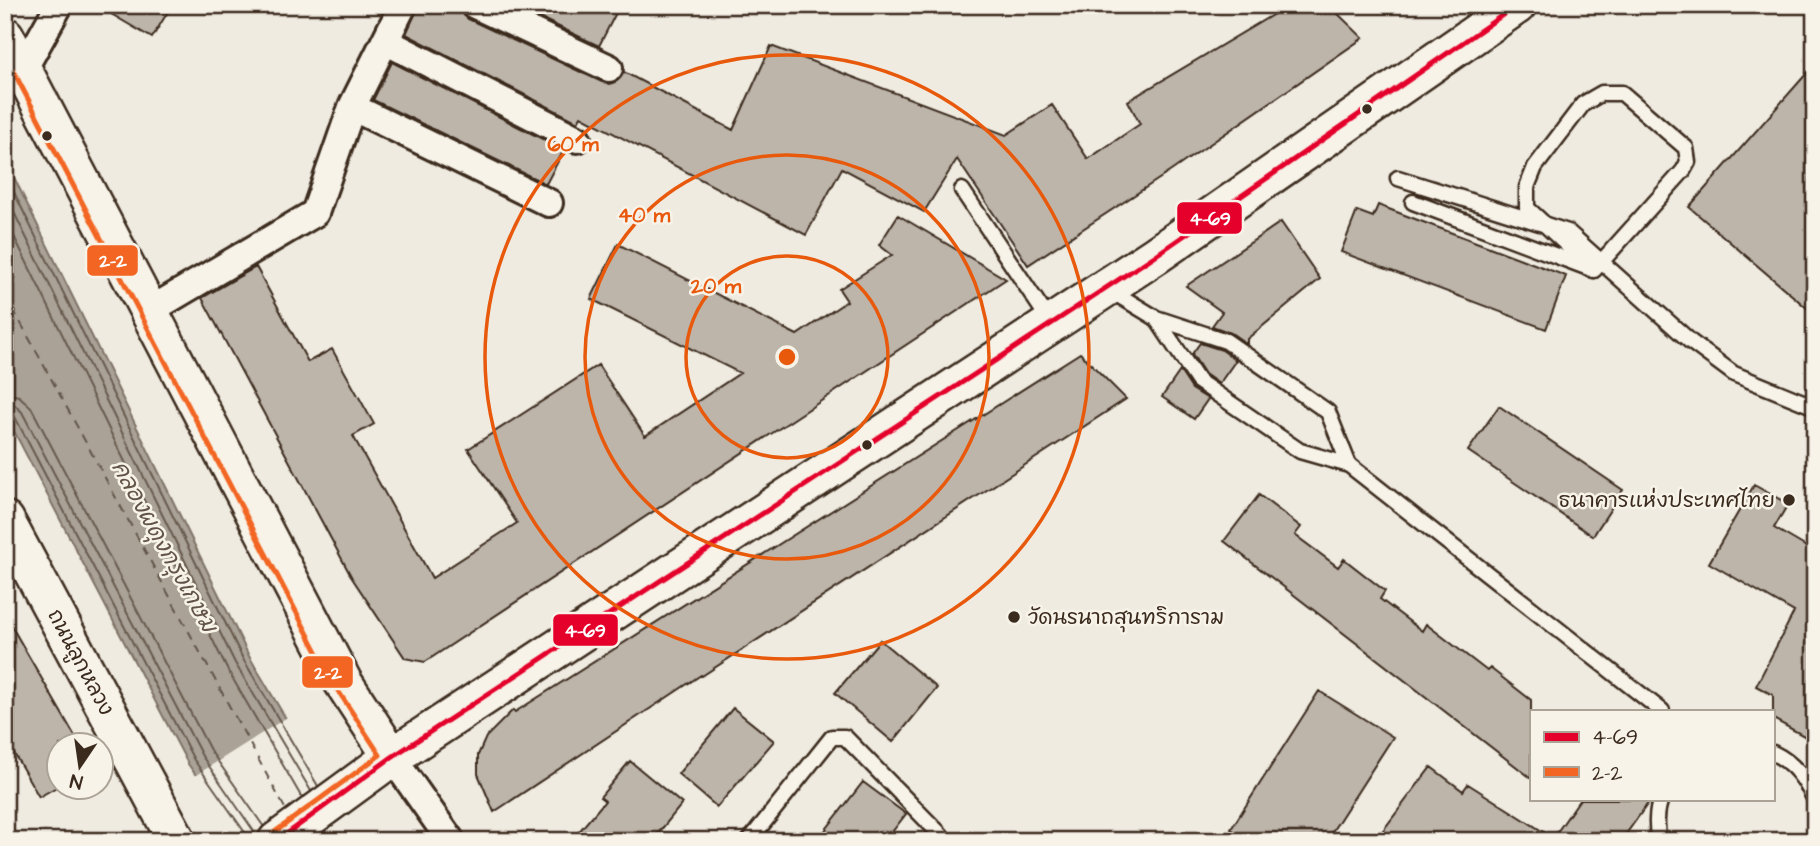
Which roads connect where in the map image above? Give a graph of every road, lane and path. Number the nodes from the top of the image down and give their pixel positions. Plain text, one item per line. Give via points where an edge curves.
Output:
1 (59, 5) edge
2 (403, 5) edge
3 (475, 5) edge
4 (1517, 5) edge
5 (5, 36) edge
6 (385, 41) junction
7 (608, 68) dead end
8 (23, 71) junction
9 (352, 107) junction
10 (577, 139) dead end
11 (1398, 178) dead end
12 (962, 190) dead end
13 (1413, 202) dead end
14 (549, 203) dead end
15 (1546, 226) junction
16 (1597, 267) junction
17 (1106, 288) junction
18 (149, 311) junction
19 (1156, 318) junction
20 (1052, 324) junction
21 (1815, 407) edge
22 (1349, 465) junction
23 (5, 520) edge
24 (1661, 710) edge
25 (1774, 753) edge
26 (392, 757) junction
27 (1660, 800) edge
28 (1815, 800) edge
29 (177, 841) edge
30 (276, 841) edge
31 (451, 841) edge
32 (749, 841) edge
33 (943, 841) edge
34 (1659, 841) edge

1 - 8 street
2 - 6 street
3 - 7 street
4 - 17 main road
5 - 8 main road
6 - 9 street
6 - 10 street
8 - 18 main road
9 - 14 street
9 - 18 street via 315,213
11 - 15 lane
12 - 20 lane
13 - 16 lane
15 - 16 lane
15 - 16 lane via 1527,208 1527,187 1535,166 1583,104 1602,93 1622,93 1686,148 1688,162
16 - 21 lane via 1734,374
17 - 19 lane
17 - 20 main road
18 - 26 main road via 343,682
19 - 22 lane via 1198,381 1300,451
19 - 22 lane via 1226,341 1328,412
20 - 26 main road
22 - 24 lane
23 - 29 main road, ถนนลูกหลวง
25 - 28 lane via 1804,777
26 - 30 main road
26 - 31 street
27 - 34 lane
32 - 33 lane via 832,737 839,735

